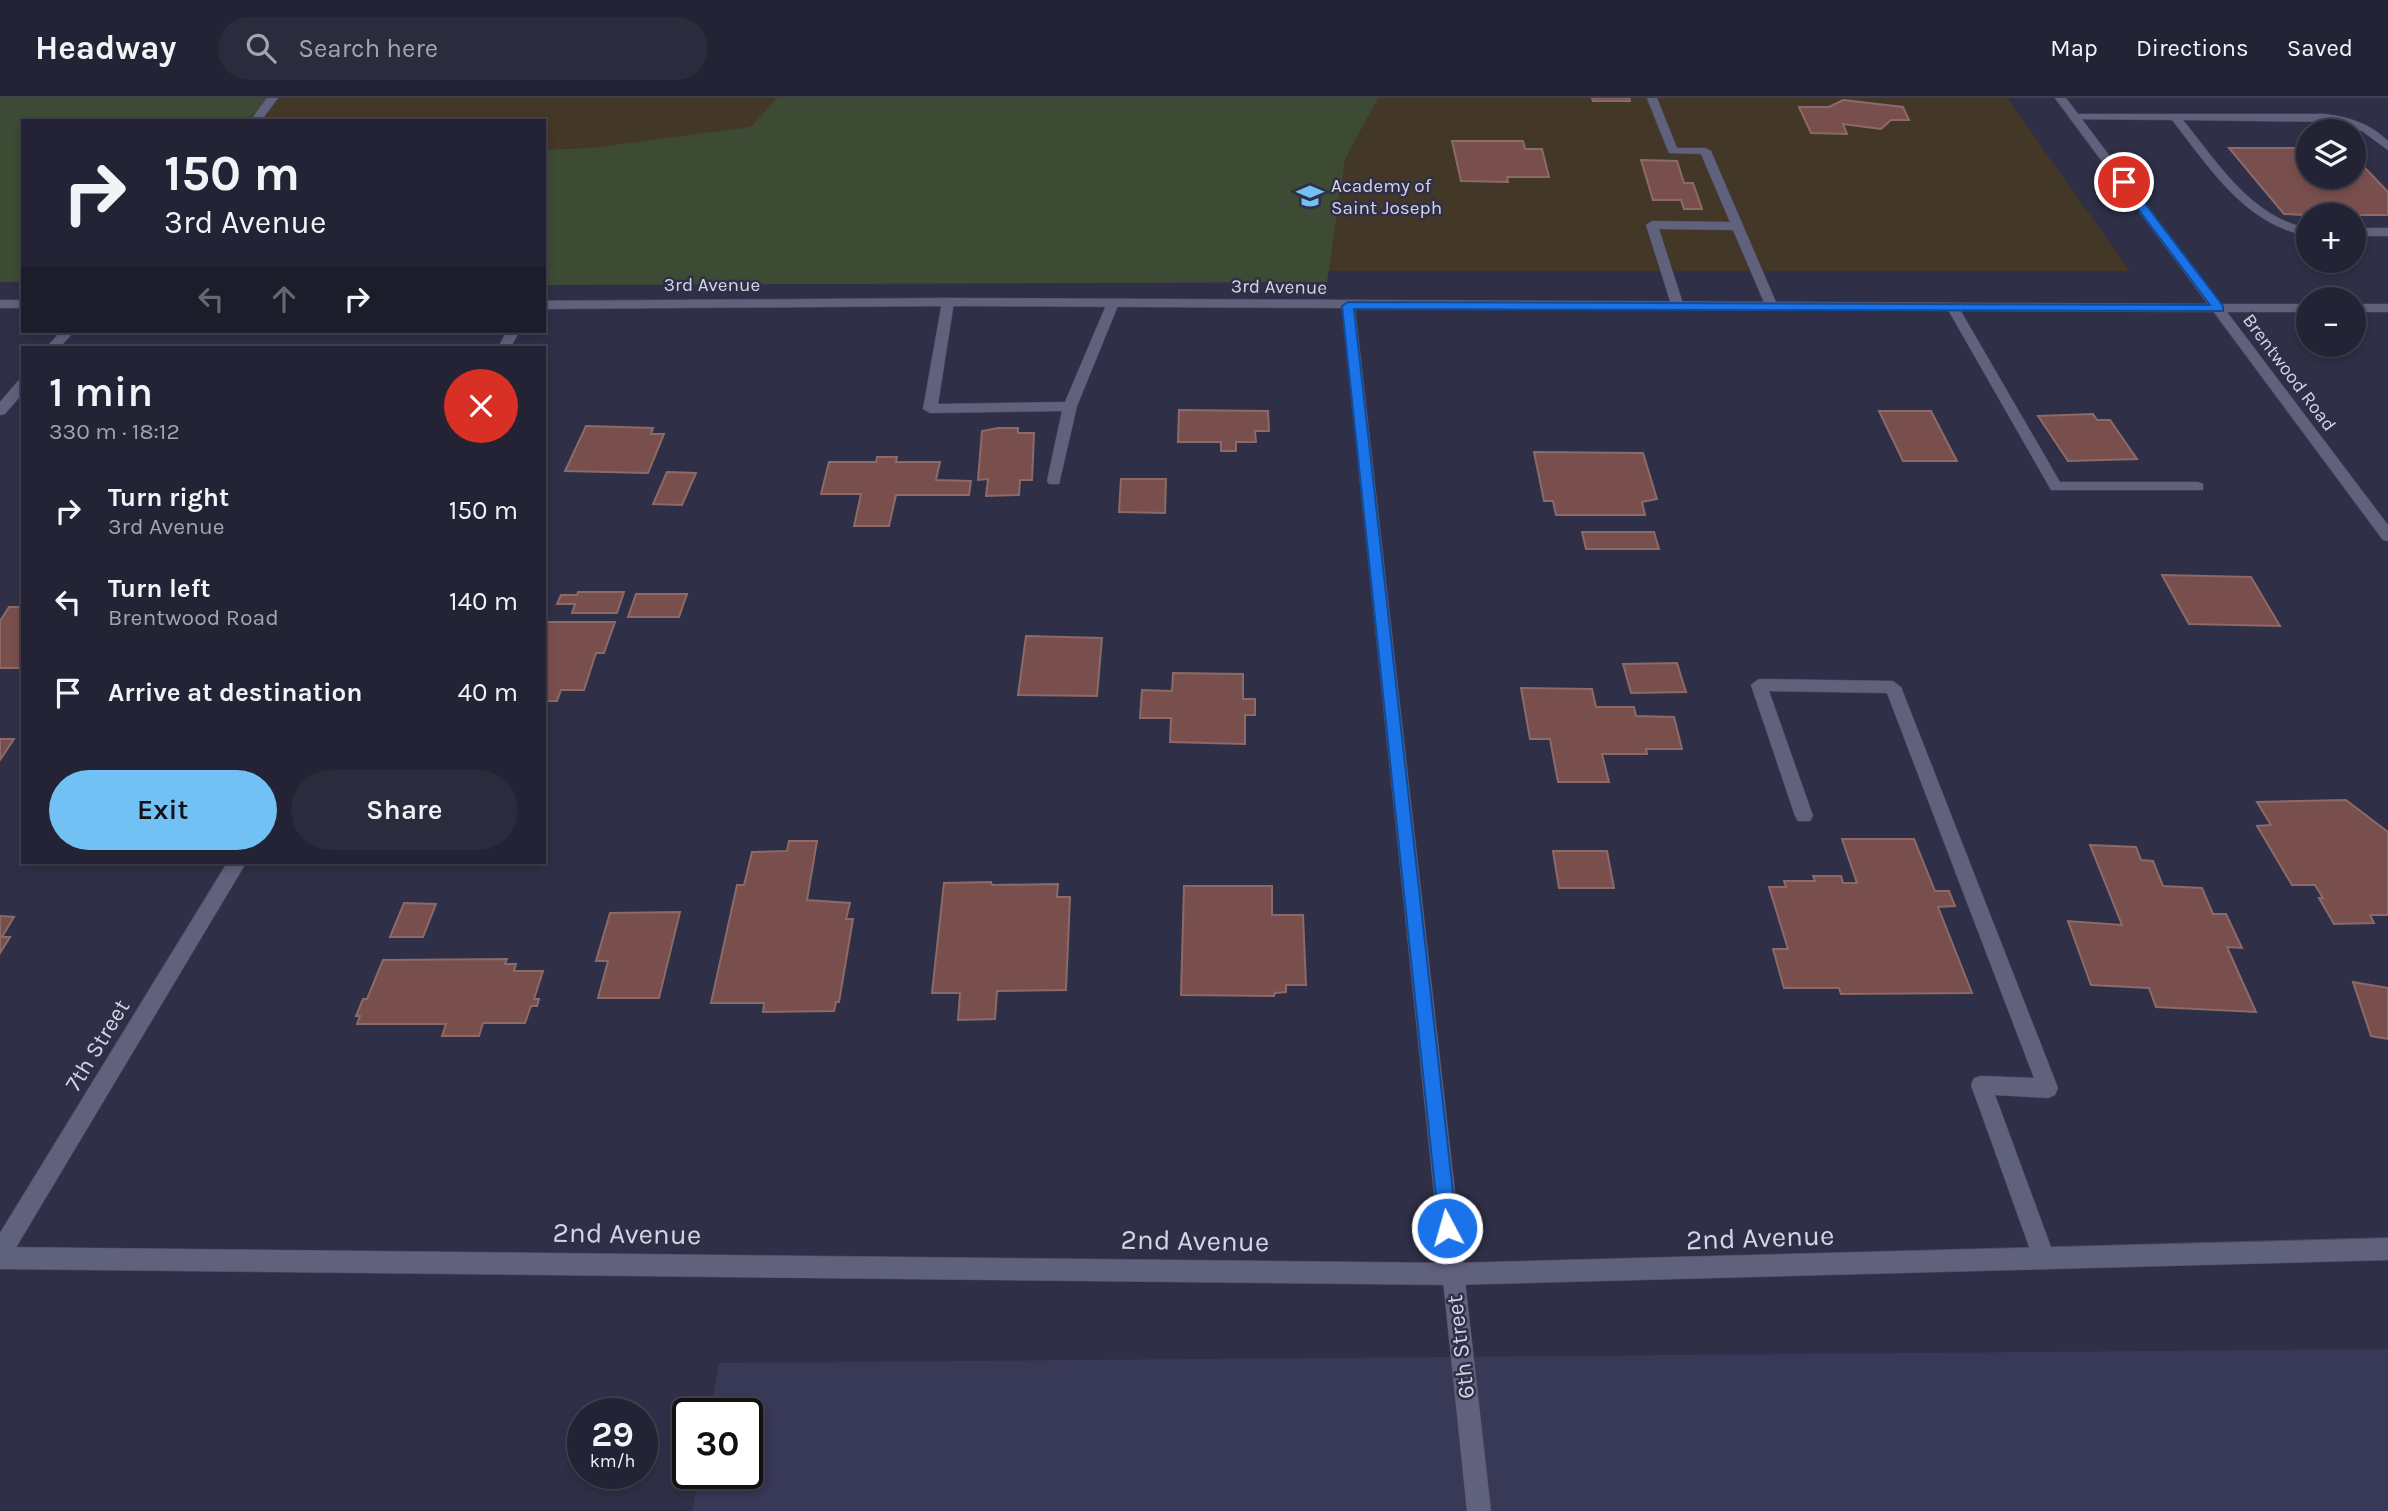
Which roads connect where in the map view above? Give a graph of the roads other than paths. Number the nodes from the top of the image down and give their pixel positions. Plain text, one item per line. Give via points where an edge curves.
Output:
1 (273, 98) edge
2 (1652, 98) edge
3 (2060, 98) edge
4 (2074, 117) junction
5 (2175, 117) junction
6 (257, 119) edge
7 (2388, 147) edge
8 (1737, 226) junction
9 (2296, 232) edge
10 (2366, 232) edge
11 (2388, 232) edge
12 (948, 302) junction
13 (1113, 303) junction
14 (0, 304) edge
15 (21, 304) edge
16 (546, 304) edge
17 (1348, 306) junction
18 (1678, 307) junction
19 (1772, 307) junction
20 (1953, 308) junction
21 (2219, 308) junction
22 (2296, 308) edge
23 (2366, 308) edge
24 (2388, 308) edge
25 (66, 333) edge
26 (54, 346) edge
27 (21, 386) edge
28 (1070, 406) junction
29 (0, 411) edge
30 (1054, 481) dead end
31 (2198, 487) dead end
32 (2388, 536) edge
33 (1804, 816) dead end
34 (236, 864) edge
35 (2388, 1249) edge
36 (0, 1256) edge
37 (2044, 1258) junction
38 (1452, 1274) junction
39 (1479, 1511) edge

1 - 6 street
2 - 8 street via 1673,151 1705,151
3 - 4 street, Brentwood Road
4 - 5 street
4 - 21 street, Brentwood Road
5 - 7 street via 2349,120 2368,127
5 - 9 street via 2259,215
8 - 18 street via 1652,225
8 - 19 street
10 - 11 street
12 - 13 street, 3rd Avenue
12 - 16 street, 3rd Avenue
12 - 28 street via 930,409
13 - 17 street, 3rd Avenue
13 - 28 street
14 - 15 street
17 - 18 street, 3rd Avenue
17 - 38 street, 6th Street
18 - 19 street, 3rd Avenue
19 - 20 street, 3rd Avenue
20 - 21 street, 3rd Avenue
20 - 31 street via 2056,487
21 - 22 street, 3rd Avenue
21 - 32 street, Brentwood Road
23 - 24 street
25 - 26 street
27 - 29 street
28 - 30 street
33 - 37 street via 1759,685 1892,687 2048,1087 1981,1086
34 - 36 street, 7th Street
35 - 37 street, 2nd Avenue
36 - 38 street, 2nd Avenue
37 - 38 street, 2nd Avenue
38 - 39 street, 6th Street

